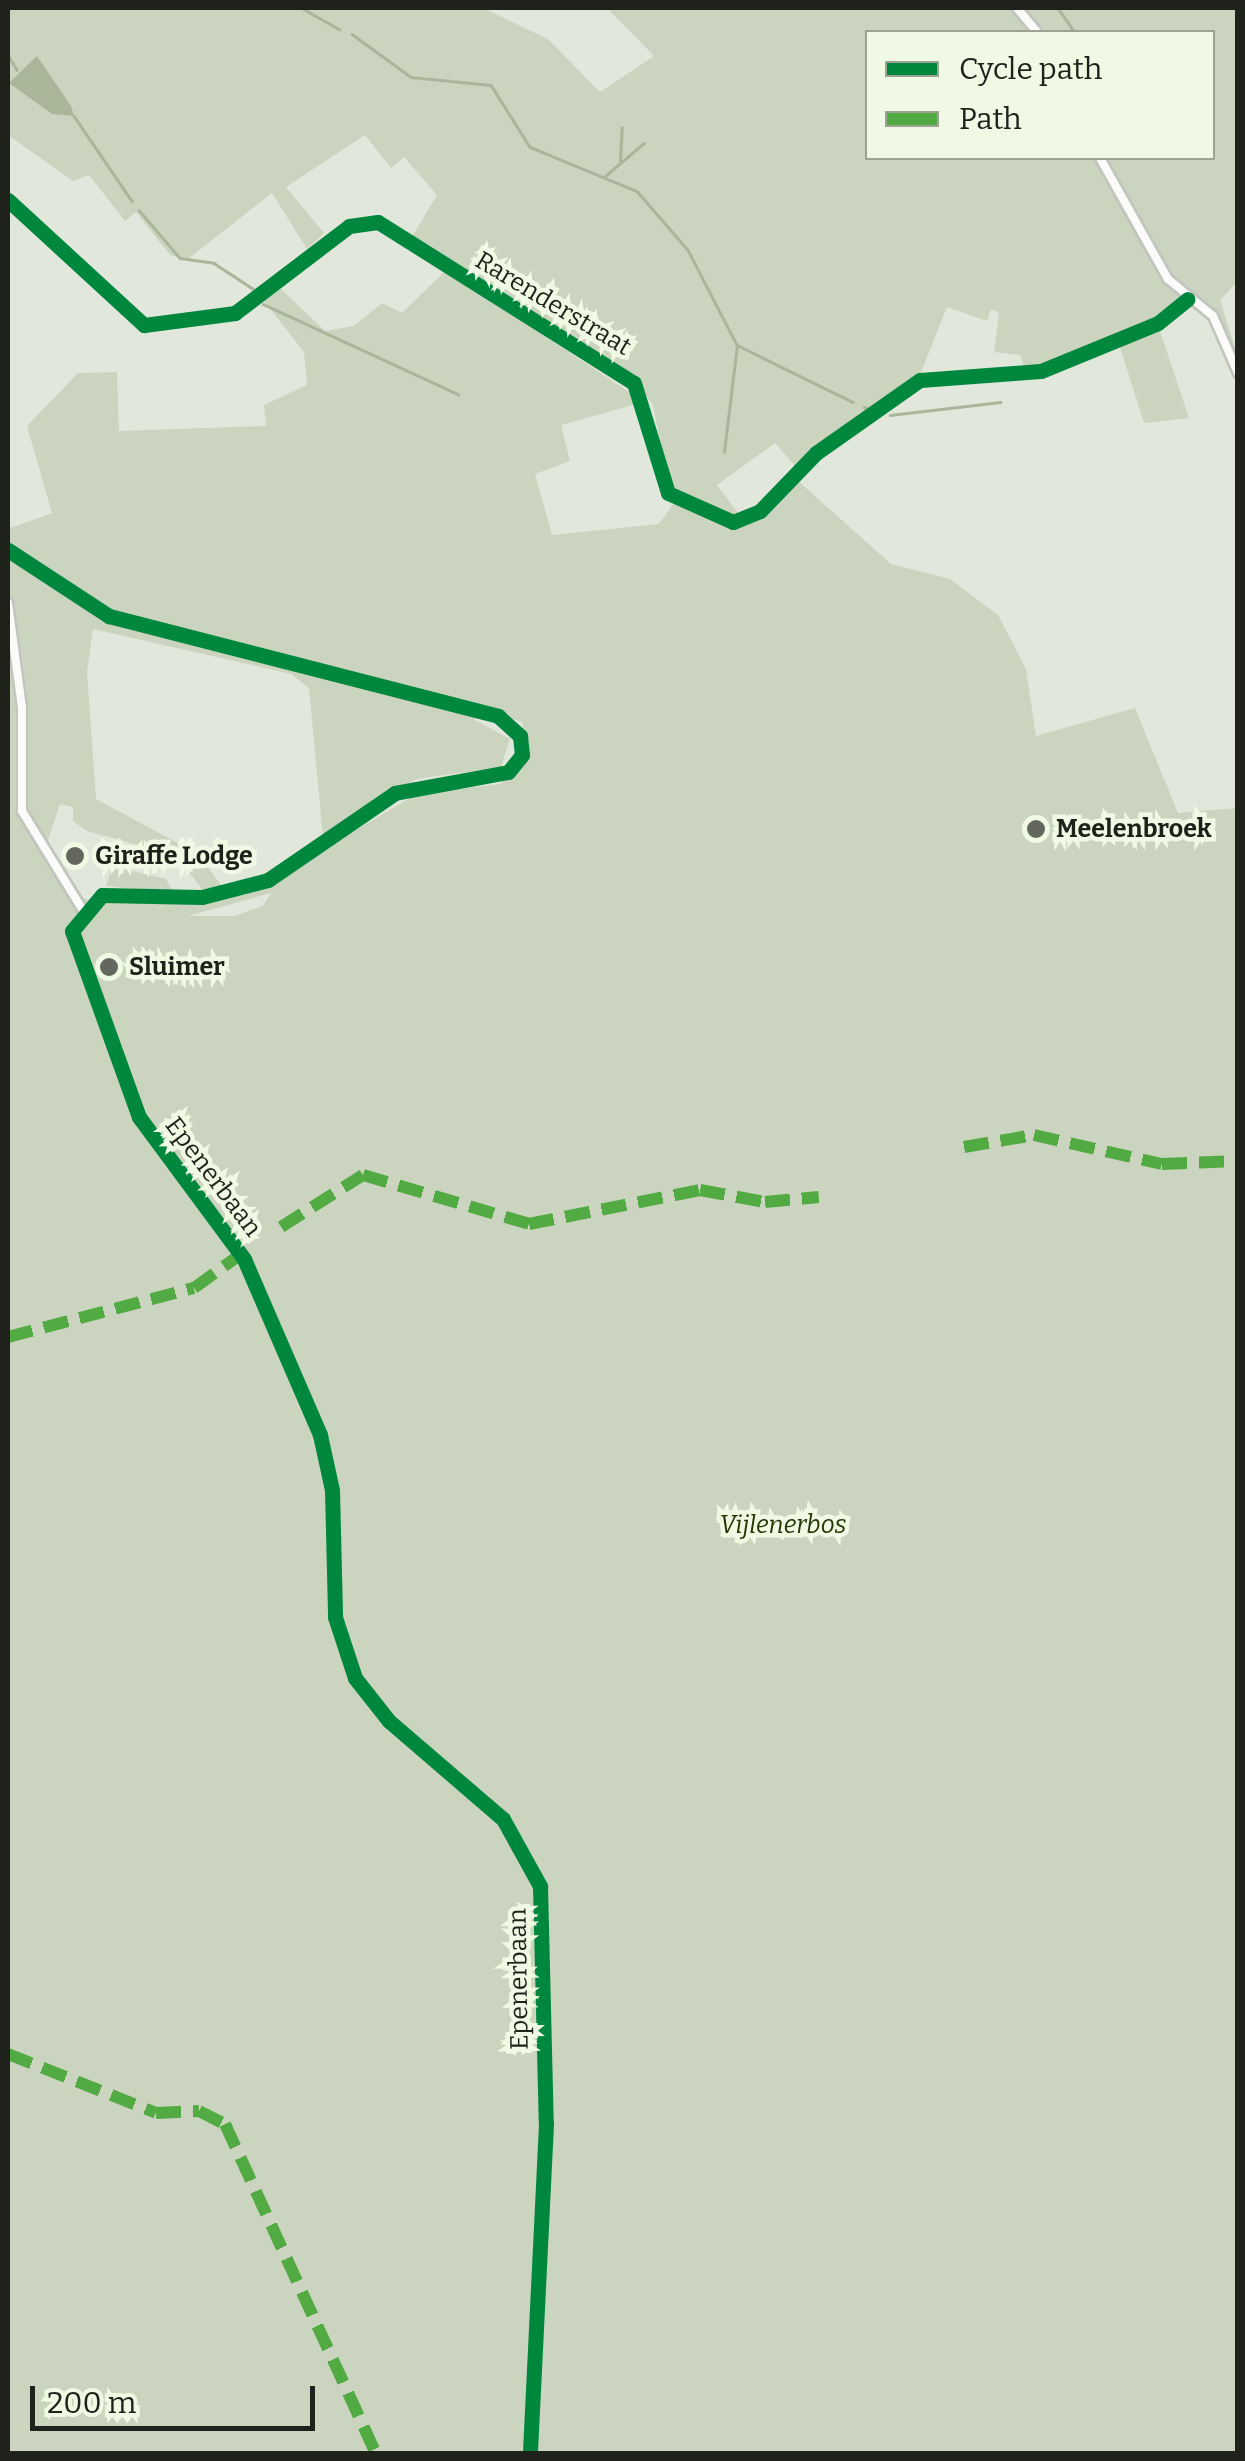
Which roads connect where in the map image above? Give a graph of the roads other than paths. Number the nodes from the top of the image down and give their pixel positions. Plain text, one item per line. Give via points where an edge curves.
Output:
1 (1017, 8) edge
2 (1036, 30) edge
3 (1101, 160) edge
4 (8, 200) edge
5 (1188, 300) junction
6 (1238, 373) edge
7 (8, 550) edge
8 (8, 603) edge
9 (82, 909) junction
10 (530, 2454) edge

1 - 2 street
3 - 5 street via 1149,251
4 - 5 street, Rarenderstraat via 144,325 236,313 349,226 378,222 634,383 668,493 734,522 760,511 816,454 920,380 1041,372 1158,322
5 - 6 street via 1210,311
7 - 9 street via 109,616 498,716 522,743 508,772 395,793 258,884 202,897 106,894
8 - 9 street via 22,708 22,812
9 - 10 street, Epenerbaan via 74,949 134,1108 241,1254 324,1447 335,1617 355,1678 388,1721 504,1819 540,1886 546,2124

